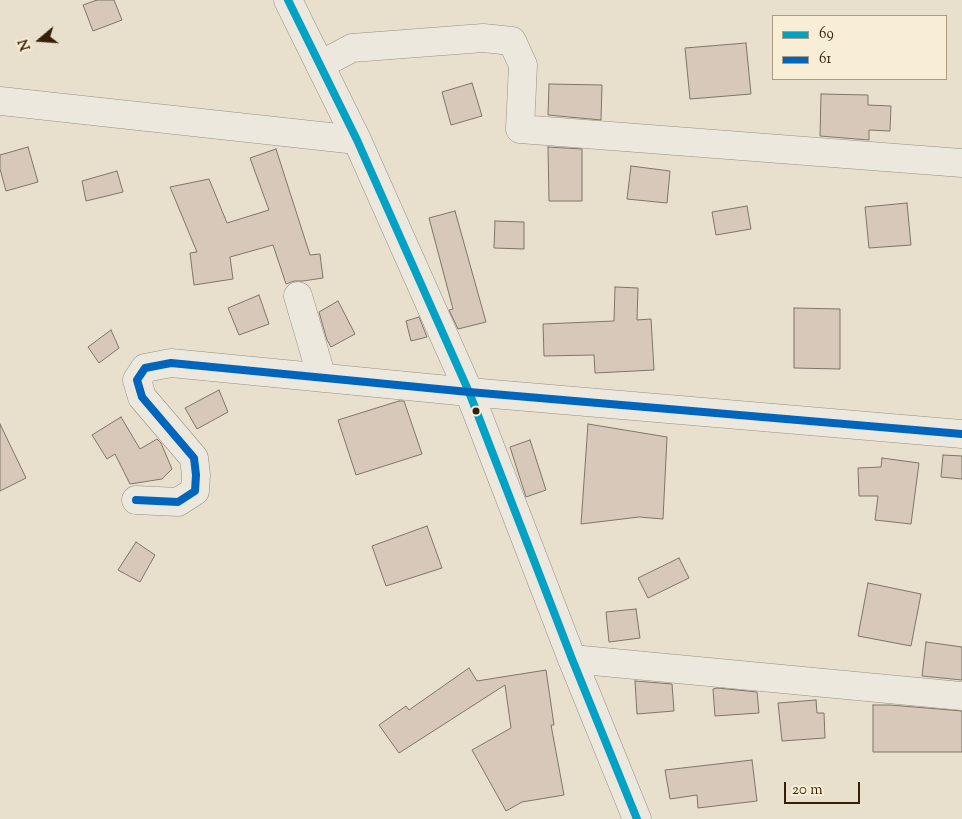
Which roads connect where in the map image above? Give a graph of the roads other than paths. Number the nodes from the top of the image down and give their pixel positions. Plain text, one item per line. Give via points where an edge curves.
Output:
1 (288, 0) edge
2 (320, 65) junction
3 (0, 102) edge
4 (357, 140) junction
5 (962, 162) edge
6 (298, 296) dead end
7 (322, 378) junction
8 (469, 392) junction
9 (962, 434) edge
10 (136, 500) dead end
11 (572, 659) junction
12 (962, 696) edge
13 (637, 819) edge

1 - 2 street
2 - 4 street
2 - 5 street via 352,48 483,38 512,41 524,65 520,129
3 - 4 street
4 - 8 street
6 - 7 street
7 - 8 street
7 - 10 street via 171,363 145,368 138,380 142,397 194,458 195,492 178,502
8 - 9 street
8 - 11 street
11 - 12 street
11 - 13 street

